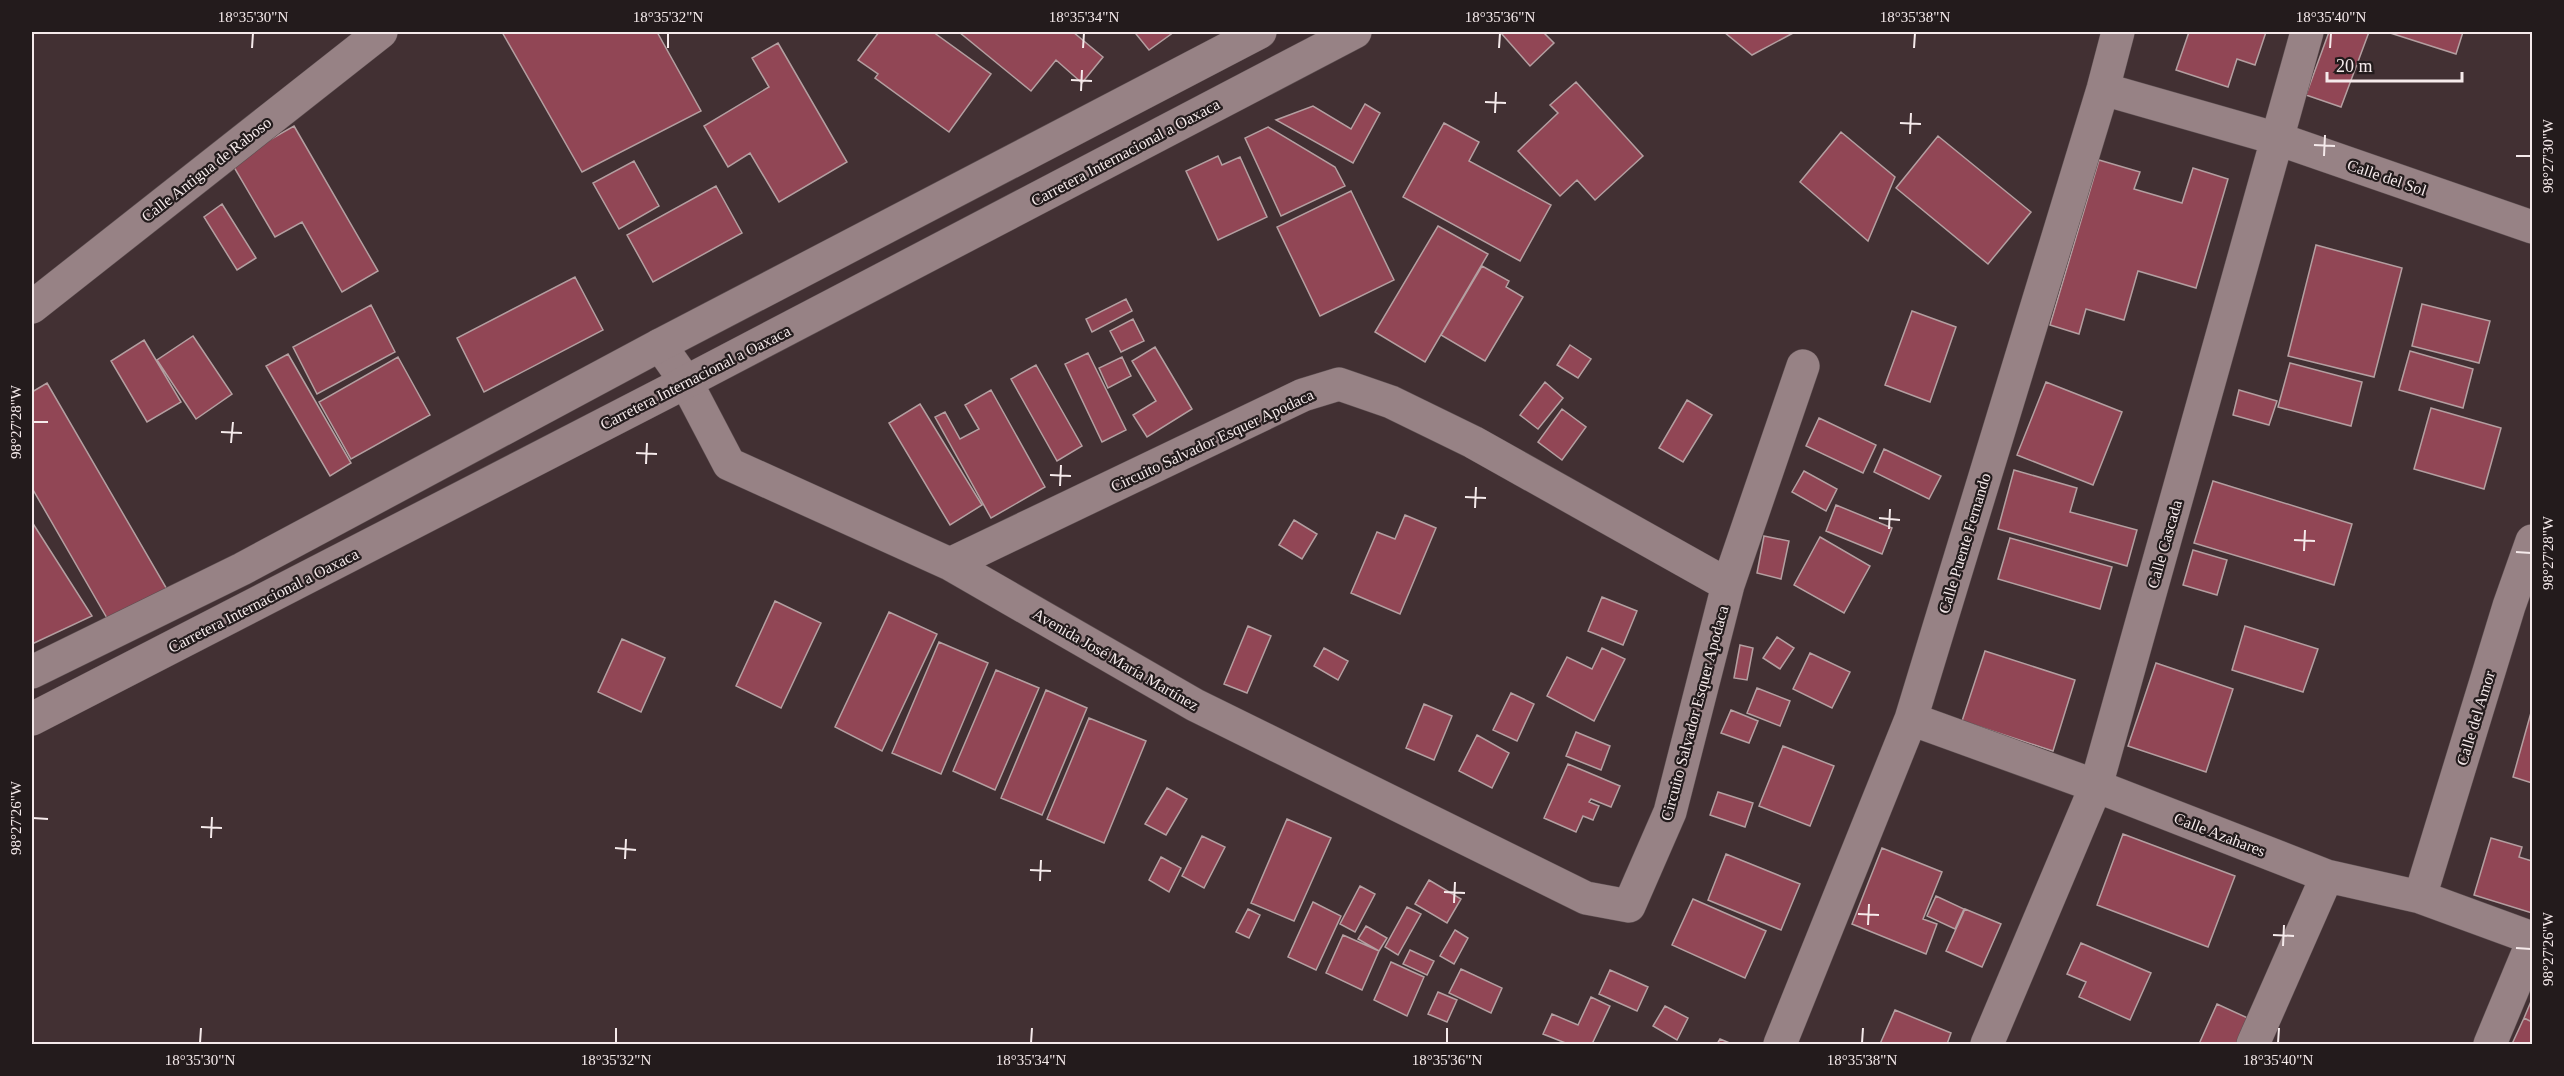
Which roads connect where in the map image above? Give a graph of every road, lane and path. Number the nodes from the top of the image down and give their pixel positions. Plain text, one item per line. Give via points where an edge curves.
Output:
1 (381, 32) edge
2 (1260, 32) edge
3 (1355, 32) edge
4 (2118, 32) edge
5 (2307, 32) edge
6 (2103, 89) junction
7 (2278, 139) junction
8 (2532, 227) edge
9 (795, 275) junction
10 (32, 307) edge
11 (817, 314) junction
12 (660, 345) junction
13 (1803, 366) dead end
14 (686, 382) junction
15 (2532, 541) edge
16 (950, 564) junction
17 (1728, 585) junction
18 (2521, 609) edge
19 (32, 672) edge
20 (32, 719) edge
21 (1911, 719) junction
22 (2096, 786) junction
23 (2327, 876) junction
24 (2420, 897) junction
25 (1629, 906) joint
26 (2532, 938) edge
27 (2532, 943) edge
28 (1780, 1044) edge
29 (1987, 1044) edge
30 (2253, 1044) edge
31 (2490, 1044) edge

1 - 10 street, Calle Antigua de Raboso
2 - 9 street
3 - 11 street, Carretera Internacional a Oaxaca
4 - 6 street, Calle Puente Fernando
5 - 7 street, Calle Cascada
6 - 7 street, Calle del Sol
6 - 21 street, Calle Puente Fernando
7 - 8 street, Calle del Sol
7 - 22 street, Calle Cascada
9 - 11 street
9 - 12 street
11 - 14 street, Carretera Internacional a Oaxaca
12 - 14 street, Avenida José María Martínez
12 - 19 street via 242,569
13 - 17 street, Circuito Salvador Esquer Apodaca
14 - 16 street, Avenida José María Martínez via 729,464
14 - 20 street, Carretera Internacional a Oaxaca
15 - 18 street, Calle del Amor
16 - 17 street, Circuito Salvador Esquer Apodaca via 1303,395 1339,384 1391,402 1473,442
16 - 25 street, Avenida José María Martínez via 1195,705 1586,898
17 - 25 street, Circuito Salvador Esquer Apodaca via 1670,812
18 - 24 street, Calle del Amor
21 - 22 street, Calle Azahares
21 - 28 street, Calle Puente Fernando
22 - 23 street, Calle Azahares
22 - 29 street, Calle Cascada
23 - 24 street, Calle Azahares
23 - 30 street
24 - 26 street, Calle Azahares
27 - 31 street

